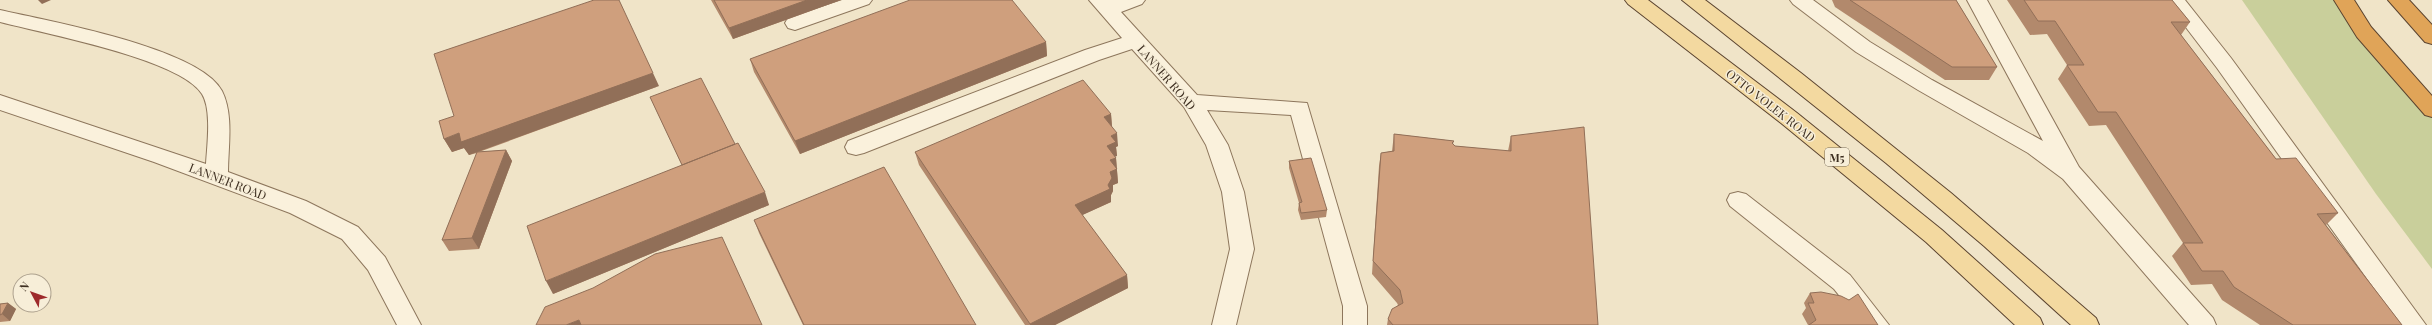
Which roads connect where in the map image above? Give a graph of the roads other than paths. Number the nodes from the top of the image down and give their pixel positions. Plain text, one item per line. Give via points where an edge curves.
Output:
1 (862, 0) edge
2 (1135, 0) edge
3 (1635, 0) edge
4 (1692, 0) edge
5 (1800, 0) edge
6 (1977, 0) edge
7 (2176, 0) edge
8 (2344, 0) edge
9 (2398, 0) edge
10 (1103, 5) edge
11 (0, 16) edge
12 (795, 23) dead end
13 (2432, 37) edge
14 (1135, 41) junction
15 (0, 102) edge
16 (1191, 102) junction
17 (2432, 110) edge
18 (856, 147) dead end
19 (2071, 173) junction
20 (217, 177) junction
21 (1738, 200) dead end
22 (409, 325) edge
23 (1224, 325) edge
24 (1355, 325) edge
25 (1877, 325) edge
26 (2031, 325) edge
27 (2086, 325) edge
28 (2204, 325) edge
29 (2414, 325) edge

1 - 12 street
2 - 10 street
3 - 26 main road, OTTO VOLEK ROAD / M5 via 1789,118 1928,231
4 - 27 main road via 1899,163 1983,233
5 - 19 street via 1863,47 2036,147
6 - 19 street
7 - 29 street
8 - 17 highway via 2364,32
9 - 13 highway
10 - 14 street, LANNER ROAD
11 - 20 street via 148,53 198,76 212,91 217,120
14 - 16 street, LANNER ROAD
14 - 18 street via 1092,55
15 - 20 street, LANNER ROAD
16 - 23 street, LANNER ROAD via 1217,145 1233,192 1242,249
16 - 24 street via 1300,108 1355,306
19 - 28 street
20 - 22 street, LANNER ROAD via 298,207 350,233 377,264
21 - 25 street via 1842,282

